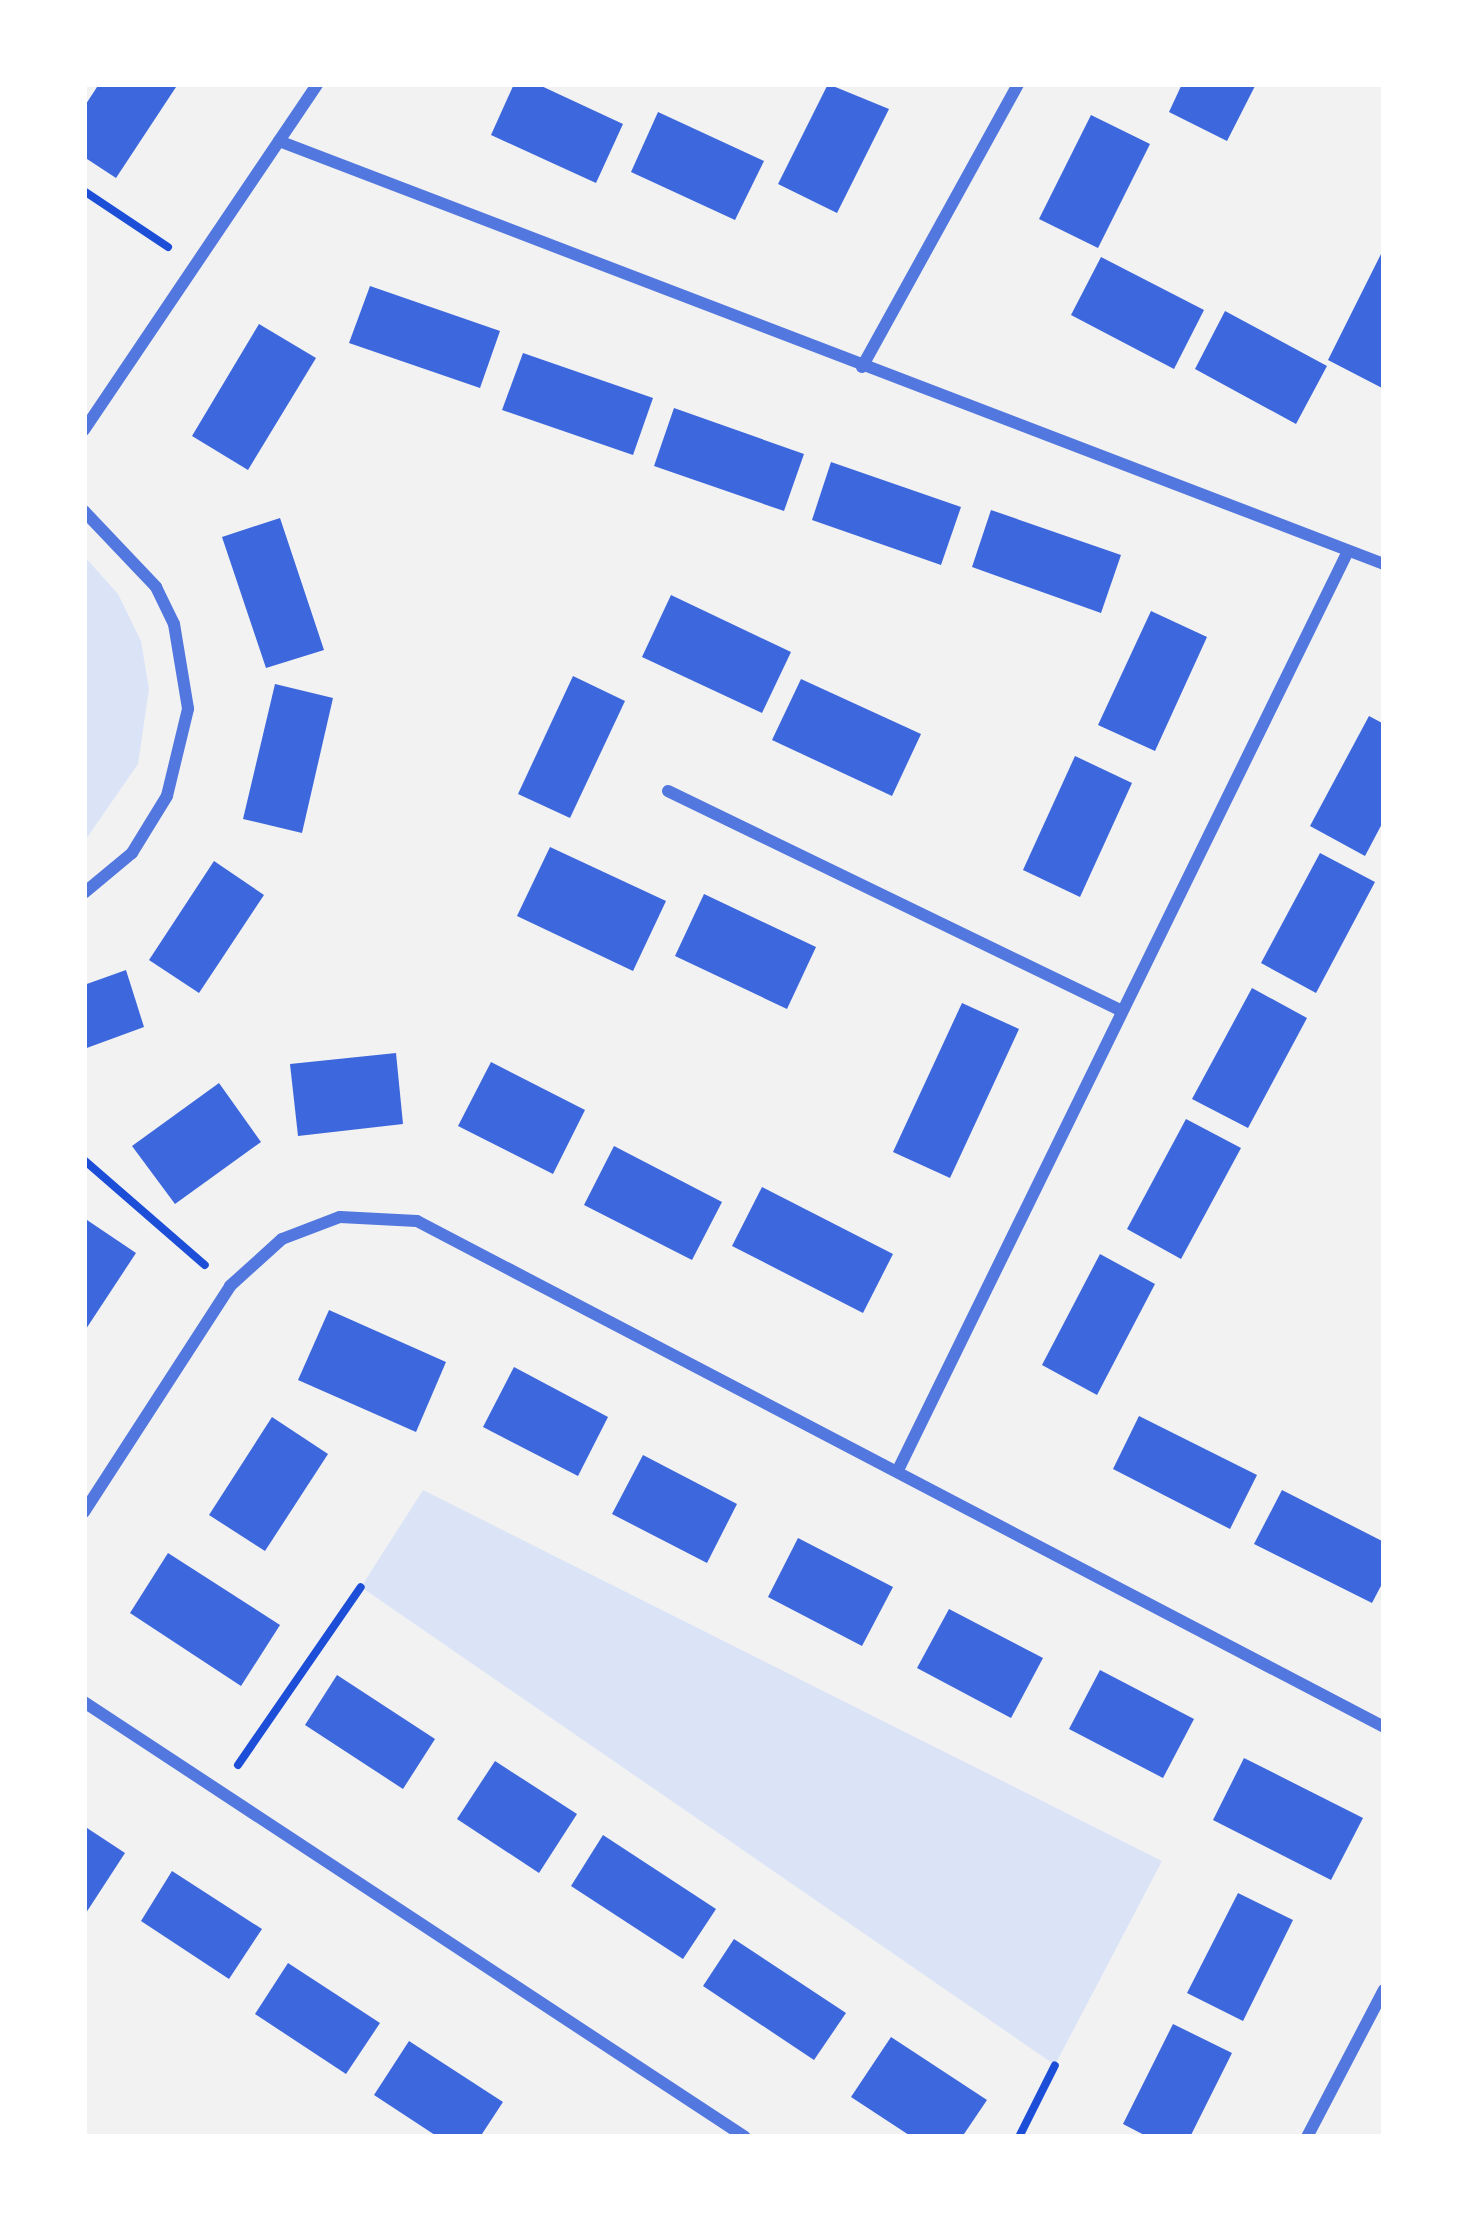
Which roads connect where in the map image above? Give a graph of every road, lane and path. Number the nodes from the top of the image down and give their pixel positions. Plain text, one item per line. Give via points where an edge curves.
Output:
1 (317, 84) edge
2 (1018, 84) edge
3 (279, 141) junction
4 (84, 191) edge
5 (195, 266) junction
6 (862, 368) junction
7 (84, 430) edge
8 (84, 511) edge
9 (1348, 551) junction
10 (1384, 564) edge
11 (668, 791) dead end
12 (84, 893) edge
13 (1122, 1011) junction
14 (84, 1160) edge
15 (230, 1286) junction
16 (899, 1468) junction
17 (84, 1512) edge
18 (361, 1586) dead end
19 (84, 1702) edge
20 (1384, 1727) edge
21 (220, 1791) junction
22 (1384, 1990) edge
23 (1055, 2065) dead end
24 (745, 2137) edge
25 (1019, 2137) edge
26 (1307, 2137) edge

1 - 3 street
2 - 6 street
3 - 5 street
3 - 6 street
4 - 5 path
5 - 7 street
6 - 9 street
8 - 12 street via 156,587 179,644 188,709 167,796 131,853
9 - 10 street
9 - 13 street
11 - 13 street
13 - 16 street
14 - 15 path
15 - 16 street via 282,1238 340,1216 417,1221
15 - 17 street
16 - 20 street
18 - 21 path
19 - 21 street
21 - 24 street
22 - 26 street
23 - 25 path

